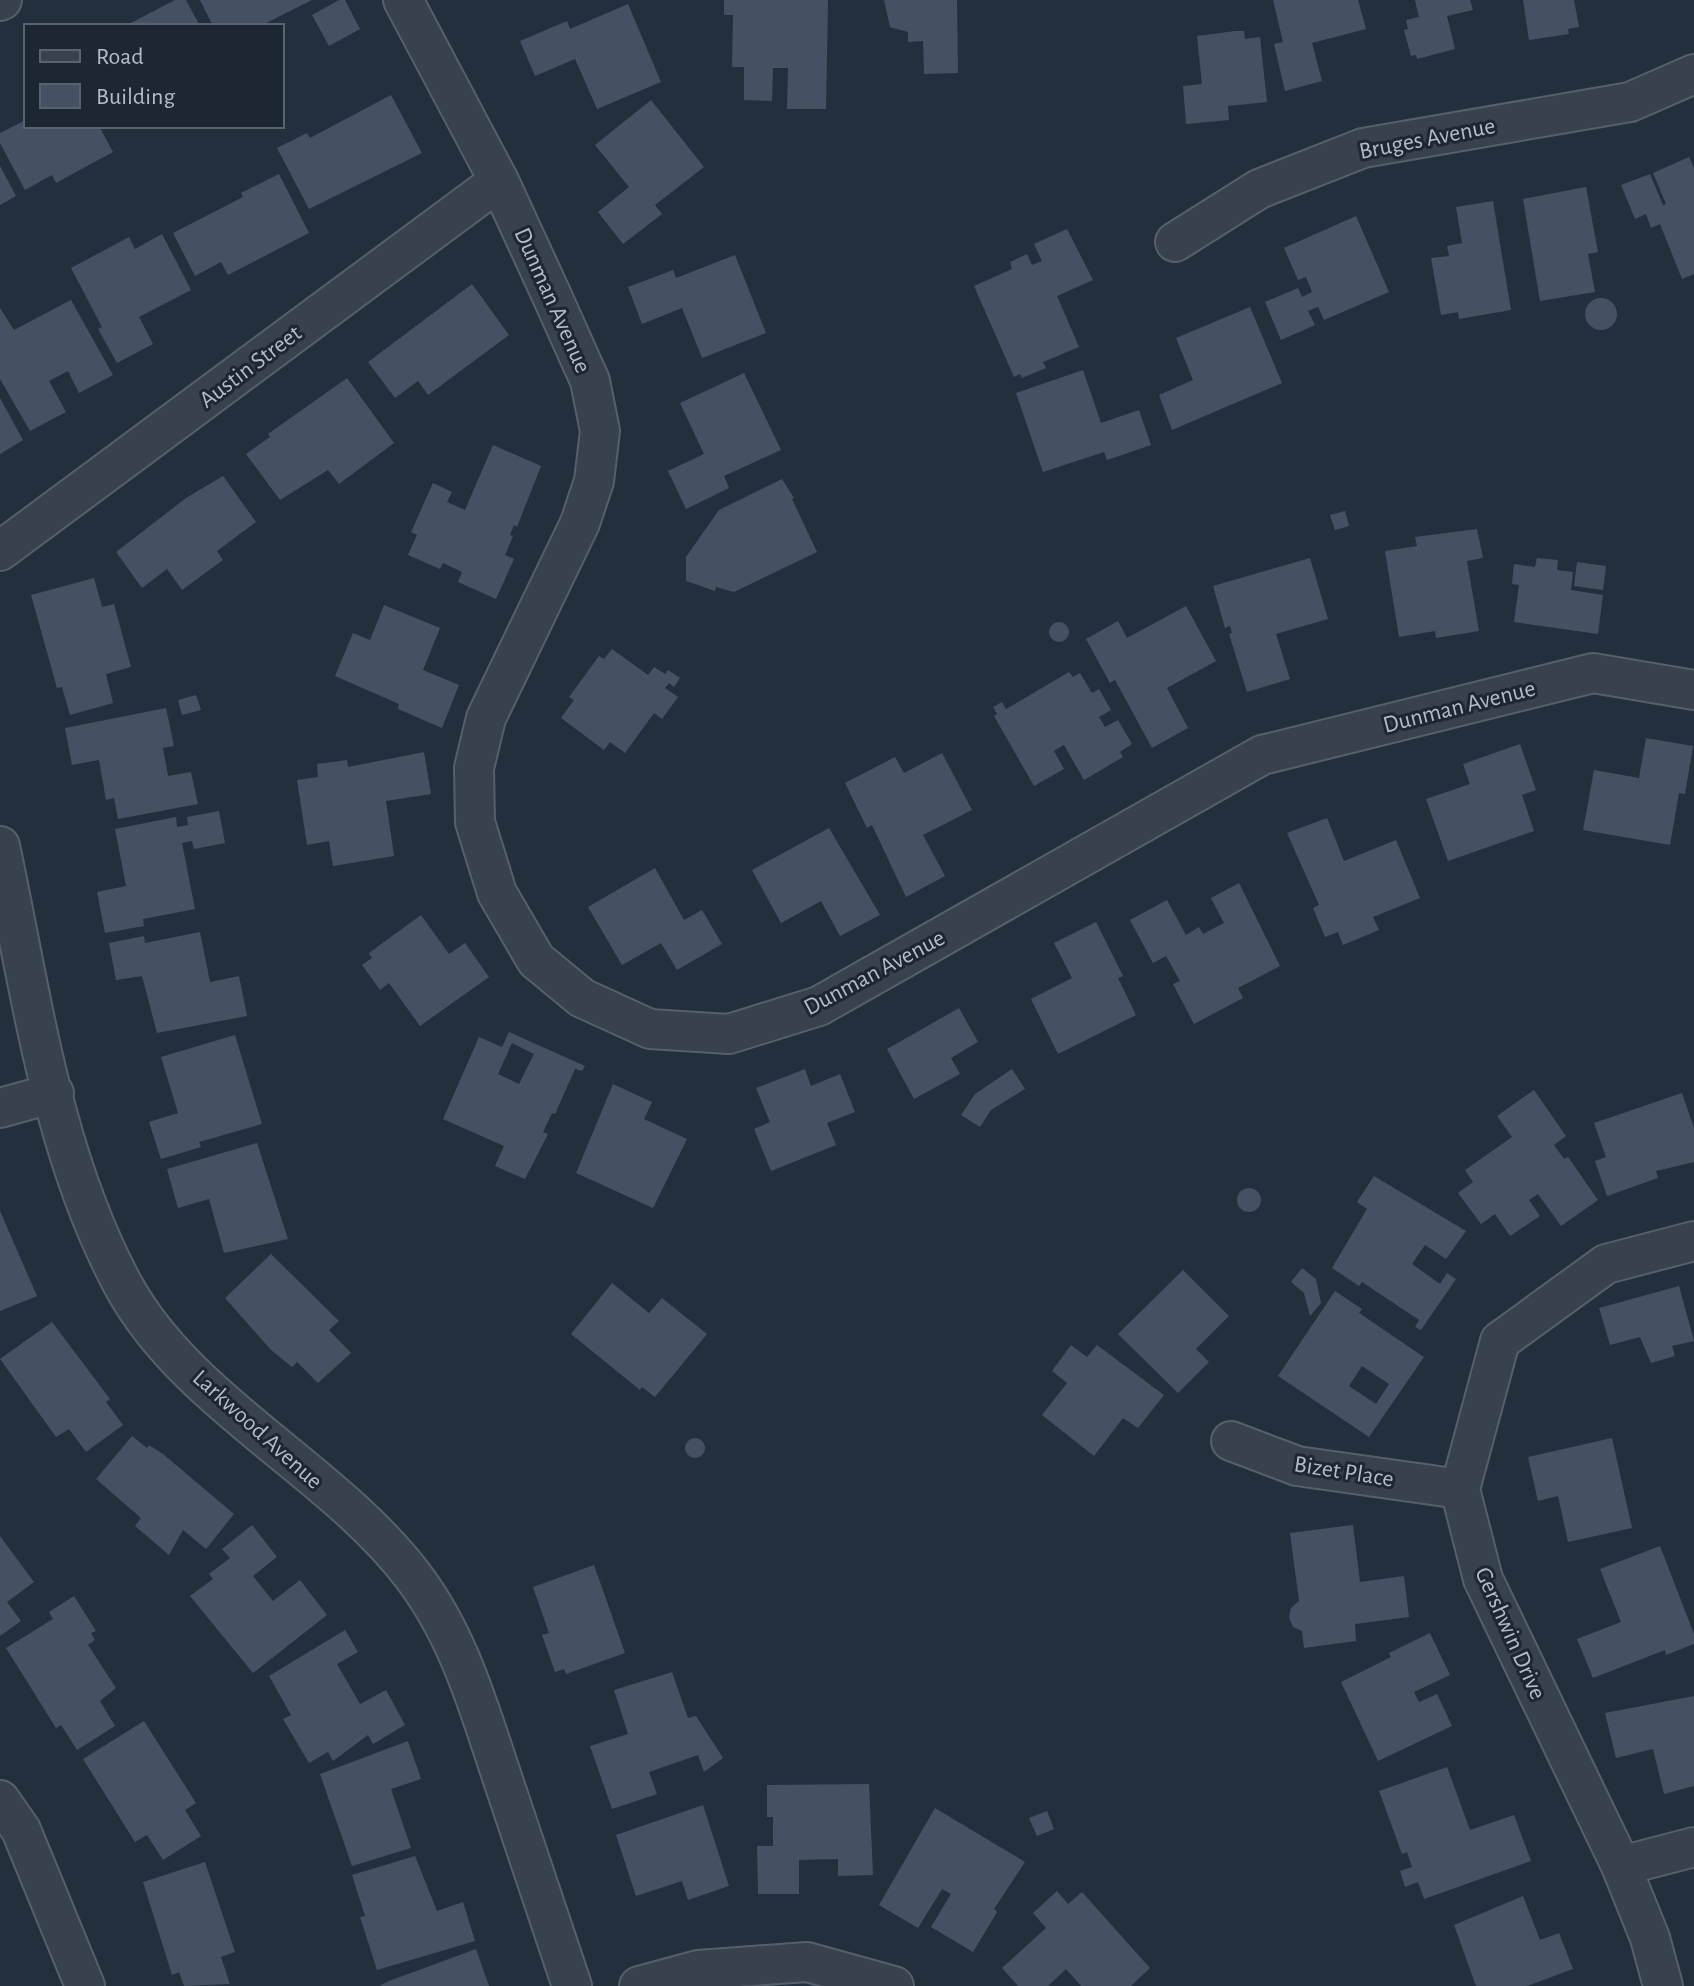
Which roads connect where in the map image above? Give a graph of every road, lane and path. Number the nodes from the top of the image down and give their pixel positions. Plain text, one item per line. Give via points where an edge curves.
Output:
1 (403, 0) edge
2 (1694, 74) edge
3 (499, 181) junction
4 (1175, 242) dead end
5 (0, 551) edge
6 (1694, 690) edge
7 (0, 846) edge
8 (54, 1093) junction
9 (0, 1108) edge
10 (1694, 1241) edge
11 (1231, 1441) dead end
12 (1460, 1489) junction
13 (0, 1800) edge
14 (1694, 1847) edge
15 (1621, 1866) junction
16 (85, 1986) edge
17 (572, 1986) edge
18 (639, 1986) edge
19 (894, 1986) edge
20 (1663, 1986) edge

1 - 3 street, Dunman Avenue
2 - 4 street, Bruges Avenue via 1630,102 1363,148 1259,189
3 - 5 street, Austin Street
3 - 6 street, Dunman Avenue via 590,381 600,431 594,481 580,523 486,718 474,768 475,822 497,893 536,960 582,998 650,1029 729,1034 819,1006 1262,755 1593,673
7 - 8 street, Larkwood Avenue
8 - 9 street
8 - 17 street, Larkwood Avenue via 91,1217 123,1285 159,1337 226,1404 349,1509 413,1576 450,1635
10 - 12 street, Gershwin Drive via 1606,1264 1500,1341
11 - 12 street, Bizet Place via 1297,1466
12 - 15 street, Gershwin Drive via 1483,1579
13 - 16 street via 21,1830
14 - 15 street
15 - 20 street, Gershwin Drive
18 - 19 street via 698,1970 807,1962

